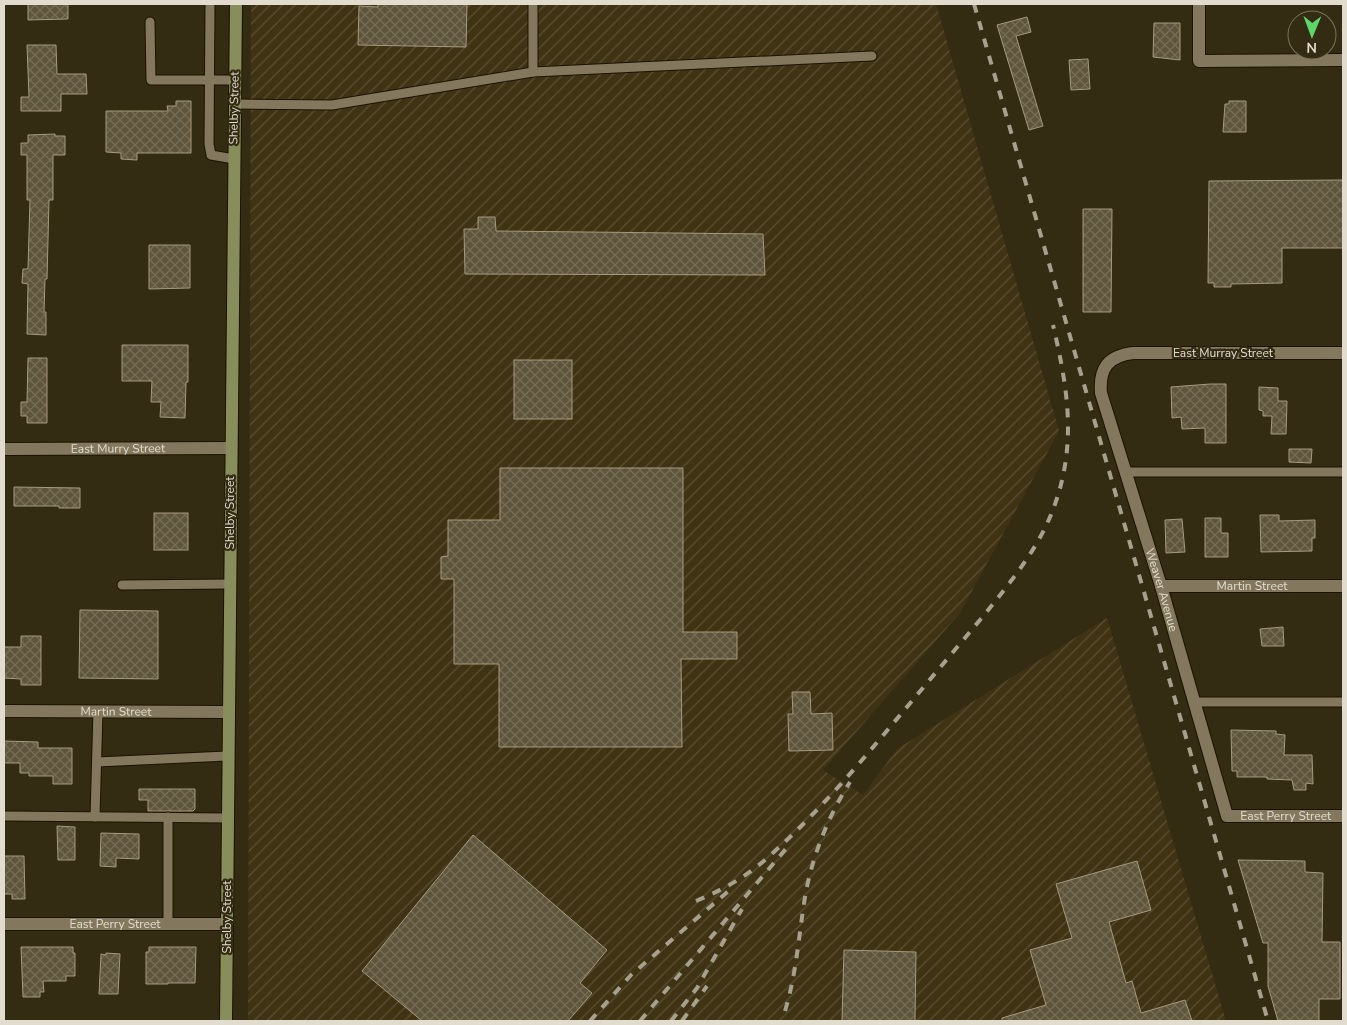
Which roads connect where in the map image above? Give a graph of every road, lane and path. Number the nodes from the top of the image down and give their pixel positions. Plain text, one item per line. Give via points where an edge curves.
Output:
1 (210, 4) edge
2 (236, 4) edge
3 (533, 4) edge
4 (1199, 4) edge
5 (150, 22) dead end
6 (872, 56) dead end
7 (1343, 60) edge
8 (533, 72) junction
9 (210, 80) junction
10 (235, 80) junction
11 (234, 104) junction
12 (234, 159) junction
13 (1343, 353) edge
14 (1106, 364) joint
15 (231, 448) junction
16 (4, 449) edge
17 (1126, 472) junction
18 (1343, 472) edge
19 (230, 584) junction
20 (122, 585) dead end
21 (1161, 586) junction
22 (1343, 586) edge
23 (1194, 702) junction
24 (1343, 702) edge
25 (4, 711) edge
26 (98, 711) junction
27 (229, 712) junction
28 (227, 756) junction
29 (97, 762) junction
30 (4, 816) edge
31 (1227, 816) joint
32 (1343, 816) edge
33 (95, 817) junction
34 (168, 817) junction
35 (228, 818) junction
36 (4, 924) edge
37 (168, 924) junction
38 (227, 924) junction
39 (226, 1021) edge

1 - 9 lane
2 - 10 main road, Shelby Street
3 - 8 lane
4 - 7 street via 1199,61
5 - 9 lane via 151,80
6 - 8 lane
8 - 11 lane via 332,105
9 - 10 lane
9 - 12 lane via 211,155
10 - 11 main road, Shelby Street
11 - 12 main road, Shelby Street
12 - 15 main road, Shelby Street
13 - 14 street, East Murray Street via 1133,353 1123,354
14 - 17 street, Weaver Avenue via 1100,382 1101,393
15 - 16 street, East Murry Street
15 - 19 main road, Shelby Street
17 - 18 lane
17 - 21 street, Weaver Avenue
19 - 20 lane
19 - 27 main road, Shelby Street
21 - 22 street, Martin Street
21 - 23 street, Weaver Avenue
23 - 24 lane
23 - 31 street, Weaver Avenue
25 - 26 street, Martin Street
26 - 27 street, Martin Street
26 - 29 lane
27 - 28 main road, Shelby Street
28 - 29 lane
28 - 35 main road, Shelby Street
29 - 33 lane
30 - 33 lane
31 - 32 street, East Perry Street
33 - 34 lane
34 - 35 lane
34 - 37 lane
35 - 38 main road, Shelby Street
36 - 37 street, East Perry Street
37 - 38 street, East Perry Street
38 - 39 main road, Shelby Street

